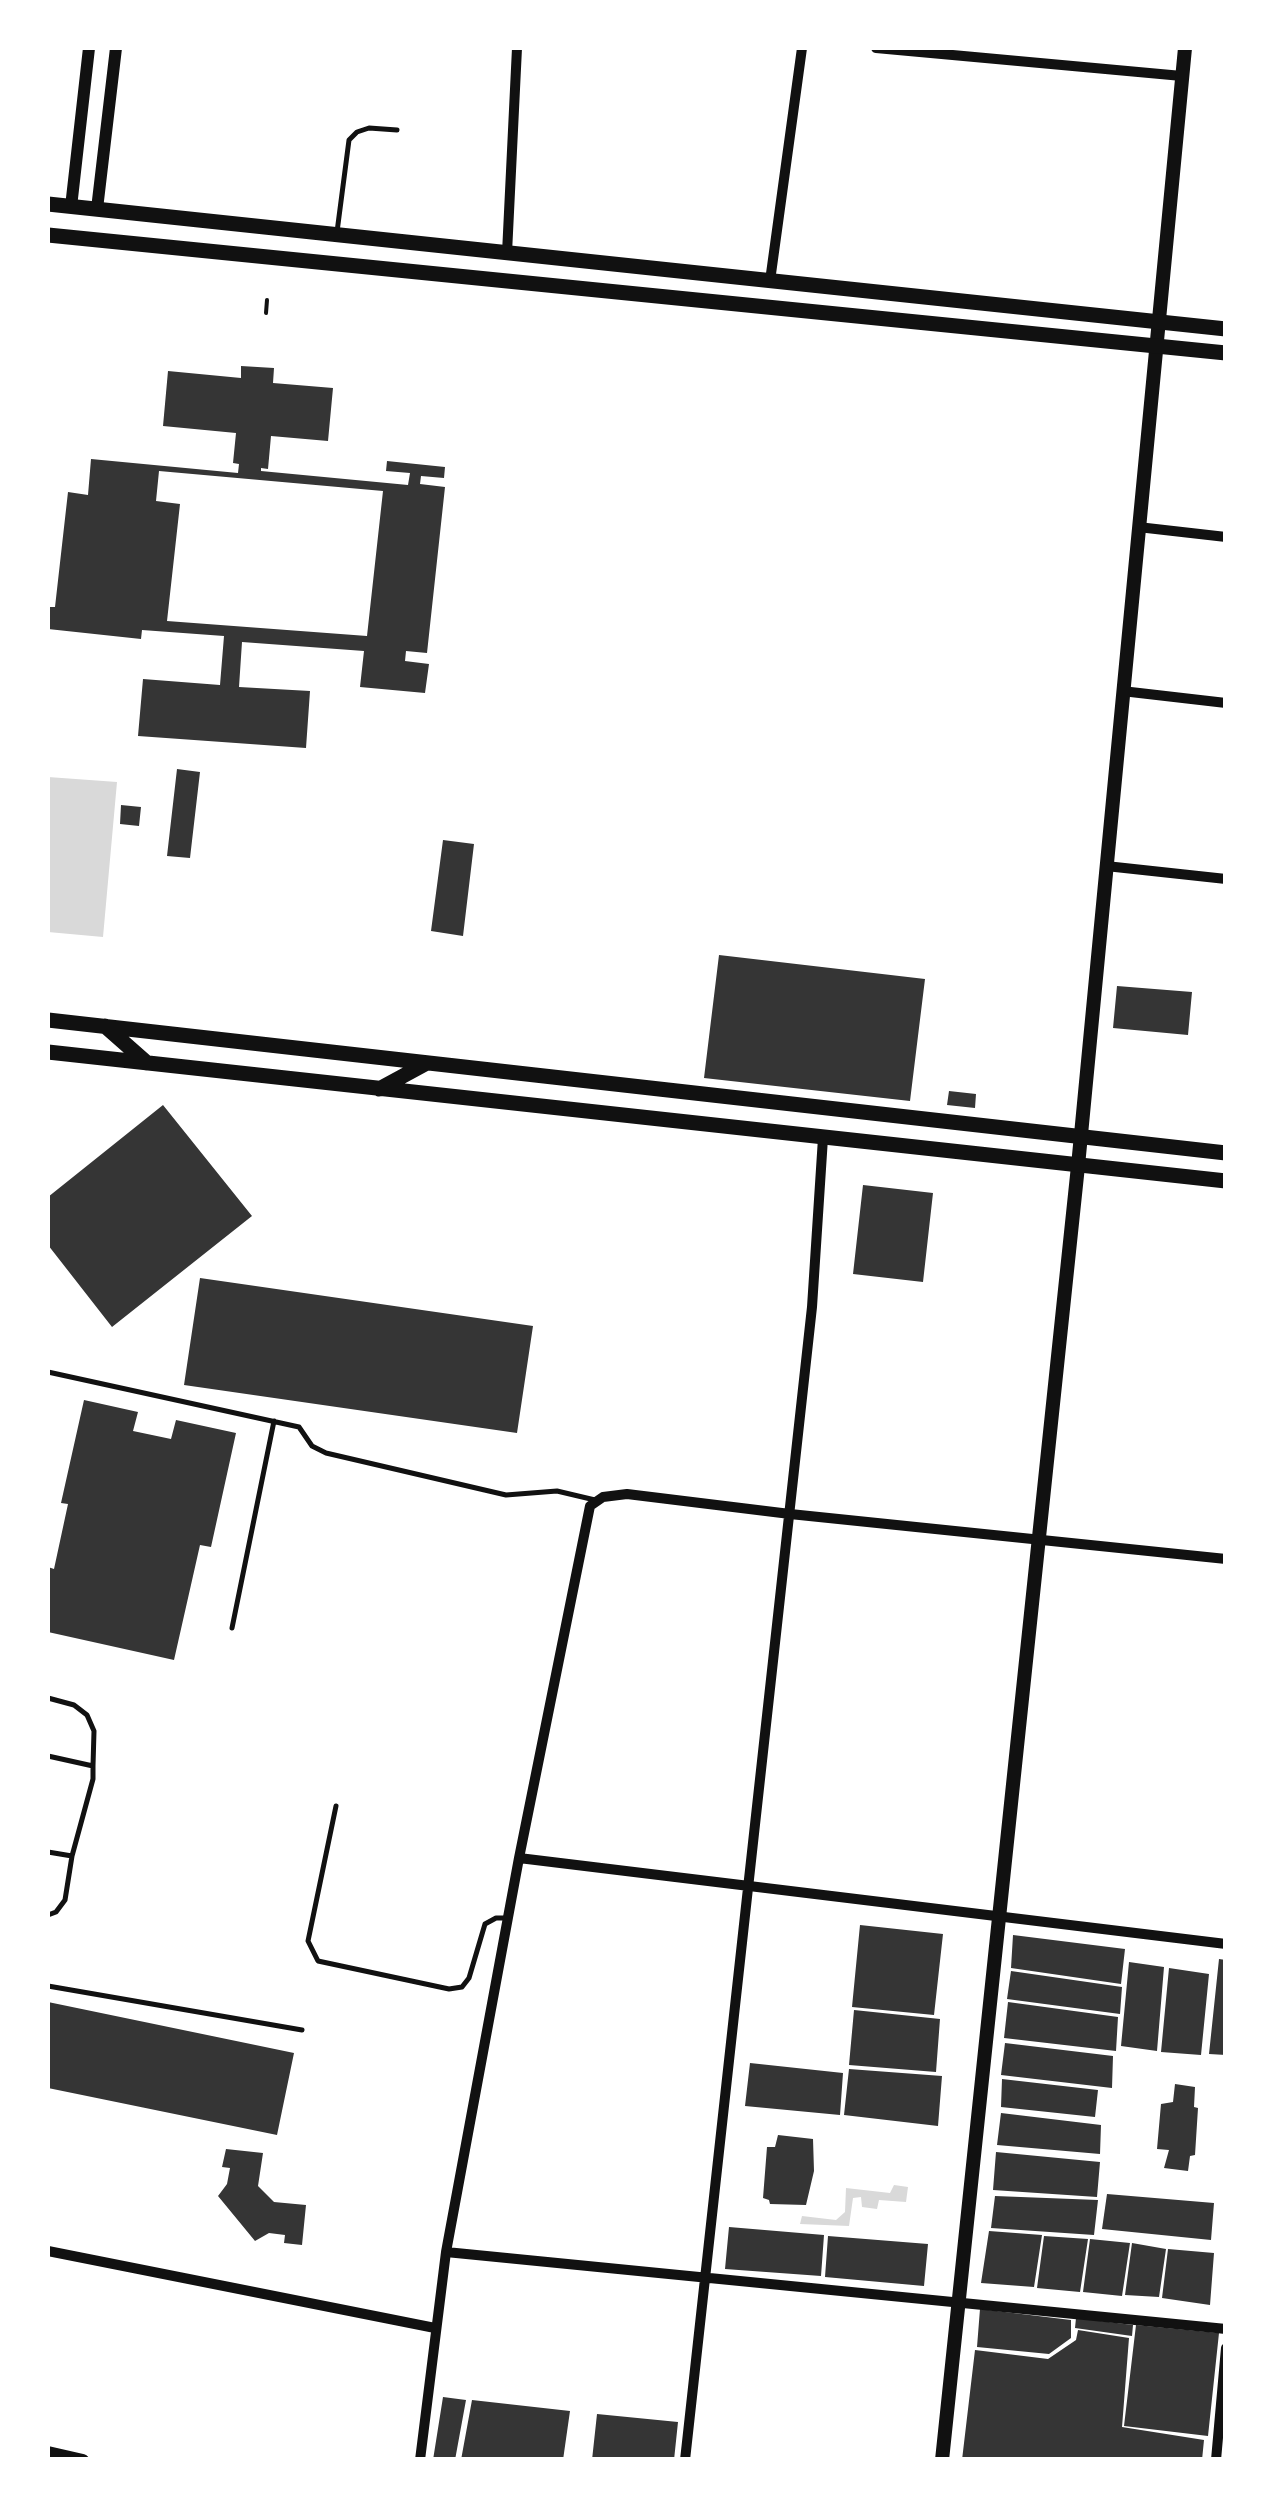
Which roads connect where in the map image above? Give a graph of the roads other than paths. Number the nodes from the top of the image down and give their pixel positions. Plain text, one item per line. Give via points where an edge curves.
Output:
1 (89, 48) edge
2 (116, 48) edge
3 (517, 48) edge
4 (802, 48) edge
5 (876, 48) edge
6 (1185, 48) edge
7 (1182, 76) junction
8 (397, 130) dead end
9 (48, 204) edge
10 (71, 206) junction
11 (97, 209) junction
12 (48, 235) edge
13 (336, 235) junction
14 (507, 253) junction
15 (770, 281) junction
16 (1157, 322) junction
17 (1226, 329) edge
18 (1156, 345) junction
19 (1226, 353) edge
20 (1138, 527) junction
21 (1226, 537) edge
22 (1122, 691) junction
23 (1226, 703) edge
24 (1106, 866) junction
25 (1226, 879) edge
26 (48, 1020) edge
27 (104, 1026) junction
28 (48, 1052) edge
29 (147, 1063) junction
30 (427, 1064) junction
31 (378, 1089) junction
32 (823, 1138) junction
33 (1080, 1138) junction
34 (1226, 1154) edge
35 (1078, 1166) junction
36 (1226, 1181) edge
37 (48, 1372) edge
38 (274, 1421) junction
39 (597, 1500) junction
40 (790, 1514) junction
41 (1039, 1540) junction
42 (1226, 1559) edge
43 (232, 1628) dead end
44 (48, 1698) edge
45 (48, 1756) edge
46 (92, 1766) junction
47 (336, 1806) dead end
48 (48, 1852) edge
49 (72, 1856) junction
50 (519, 1858) junction
51 (749, 1886) junction
52 (48, 1916) edge
53 (1000, 1917) junction
54 (508, 1918) junction
55 (1226, 1944) edge
56 (48, 1986) edge
57 (302, 2030) dead end
58 (48, 2250) edge
59 (446, 2252) junction
60 (705, 2277) junction
61 (960, 2302) junction
62 (435, 2328) junction
63 (1226, 2328) edge
64 (1226, 2348) edge
65 (48, 2452) edge
66 (83, 2460) edge
67 (420, 2460) edge
68 (685, 2460) edge
69 (942, 2460) edge
70 (1216, 2460) edge

1 - 10 street
2 - 11 street
3 - 14 street
4 - 15 street
5 - 7 street
6 - 7 main road
7 - 16 main road
8 - 13 lane via 369,128 349,140
9 - 10 main road
10 - 11 main road
11 - 13 main road
12 - 18 main road
13 - 14 main road
14 - 15 main road
15 - 16 main road
16 - 17 main road
16 - 18 main road
18 - 19 main road
18 - 20 main road
20 - 21 street
20 - 22 main road
22 - 23 street
22 - 24 main road
24 - 25 street
24 - 33 main road
26 - 27 main road
27 - 29 main road
27 - 30 main road
28 - 29 main road
29 - 31 main road
30 - 31 main road
30 - 33 main road
31 - 32 main road
32 - 35 main road
32 - 40 street
33 - 34 main road
33 - 35 main road
35 - 36 main road
35 - 41 main road
37 - 38 lane
38 - 39 lane via 300,1426 312,1446 326,1453 506,1495 557,1491
38 - 43 lane
39 - 40 street via 627,1494
39 - 50 street via 588,1512
40 - 41 street
40 - 51 street
41 - 42 street
41 - 53 main road
44 - 46 lane via 87,1714 94,1731
45 - 46 lane
46 - 49 lane
47 - 54 lane via 308,1942 318,1961 462,1988 485,1924
48 - 49 lane
49 - 52 lane via 65,1900
50 - 51 street
50 - 54 street
51 - 53 street
51 - 60 street
53 - 55 street
53 - 61 main road
54 - 59 street
56 - 57 lane
58 - 62 street
59 - 60 street
59 - 62 street
60 - 61 street
60 - 68 street
61 - 63 street
61 - 69 main road
62 - 67 street
64 - 70 street
65 - 66 street

